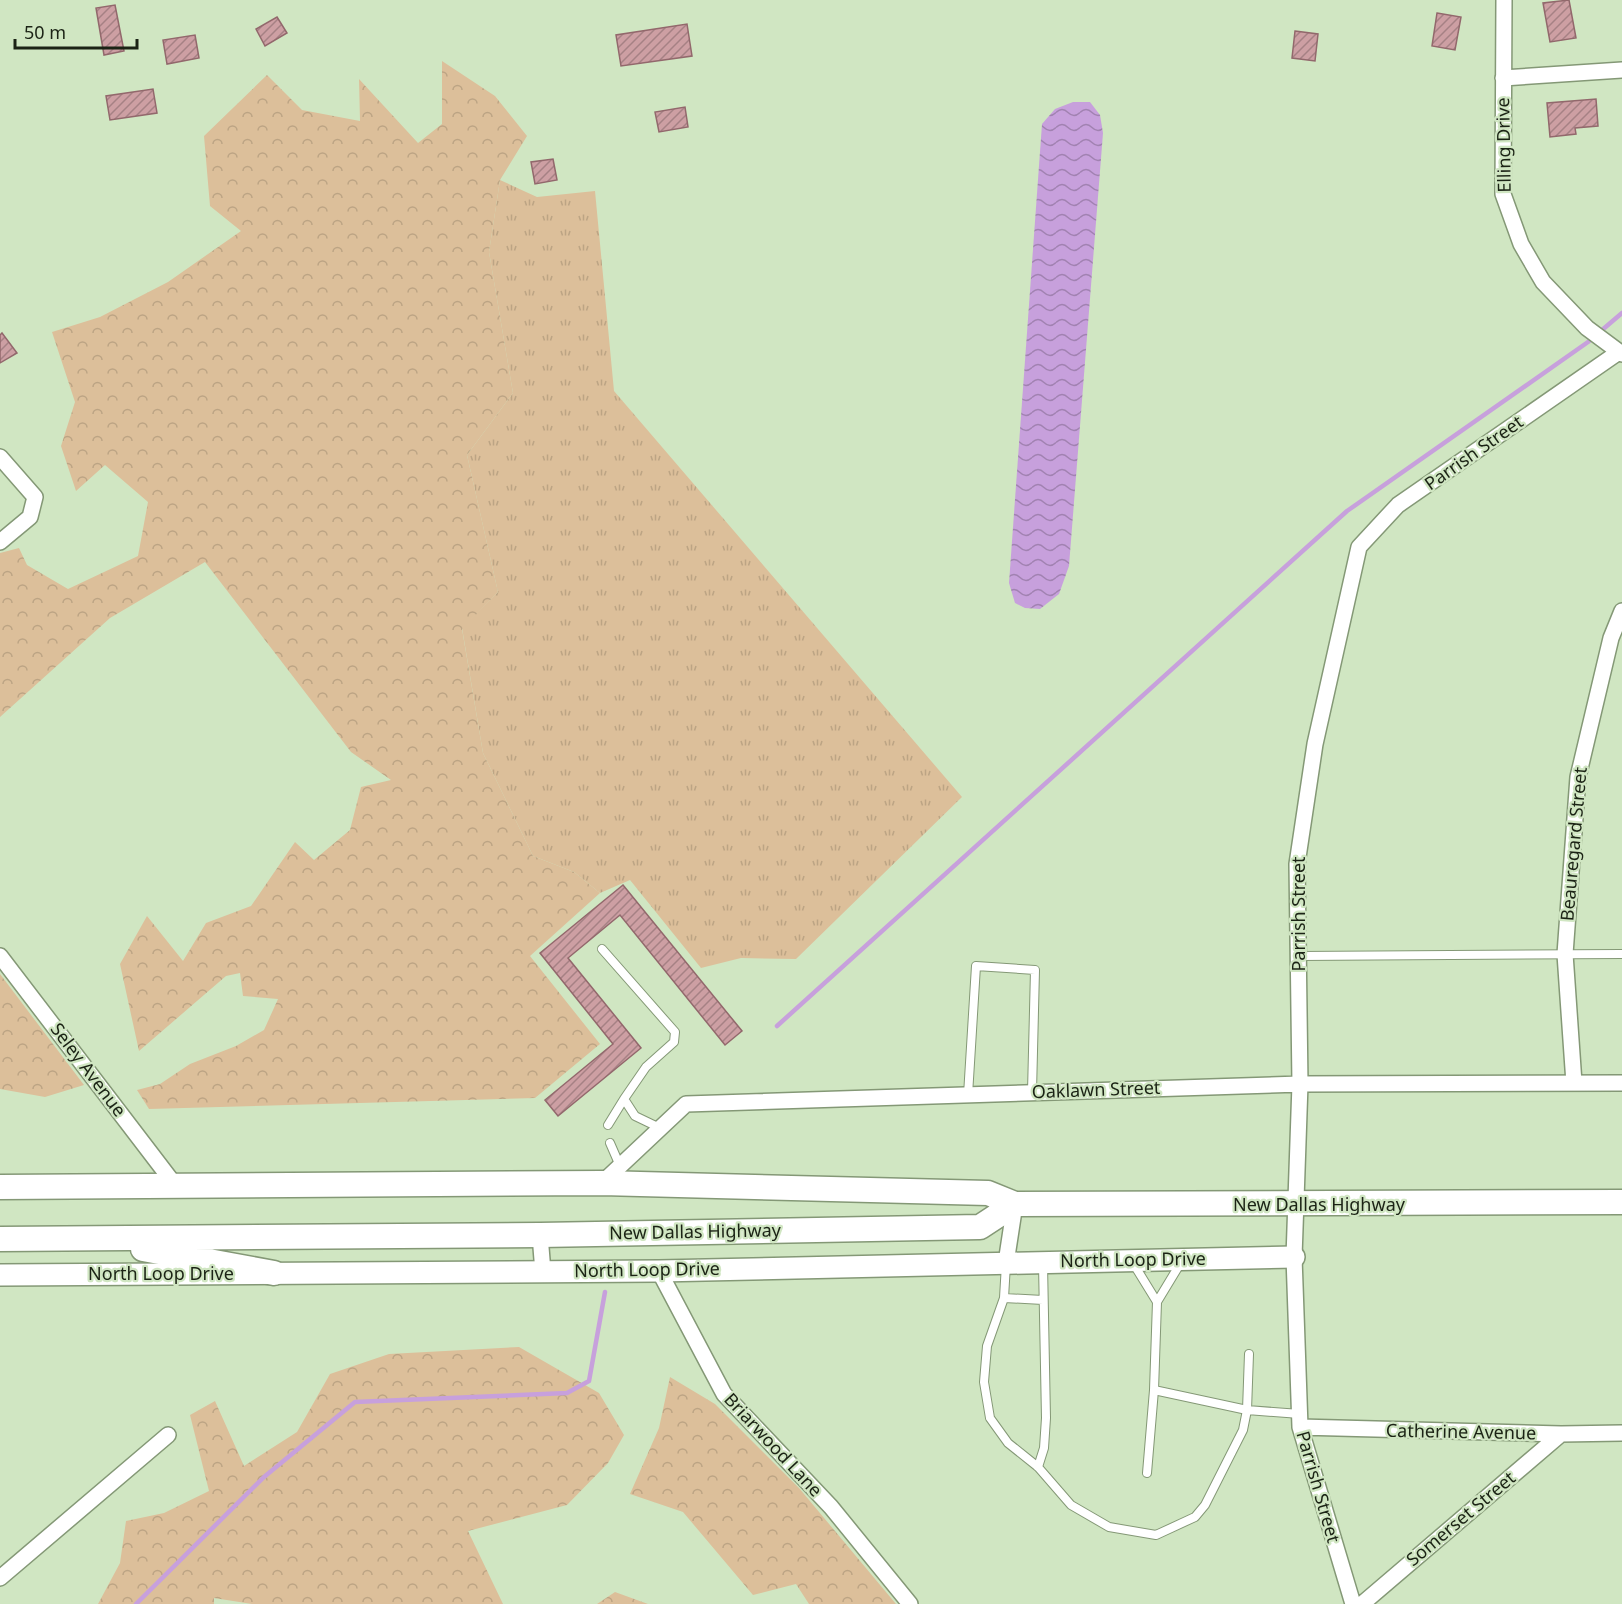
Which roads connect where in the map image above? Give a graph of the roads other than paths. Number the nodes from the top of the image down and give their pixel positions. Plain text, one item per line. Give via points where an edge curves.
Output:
1 (1504, 0) edge
2 (1622, 70) edge
3 (1503, 78) junction
4 (1617, 351) edge
5 (0, 457) edge
6 (0, 542) edge
7 (1622, 611) edge
8 (602, 949) dead end
9 (1565, 954) junction
10 (1622, 954) edge
11 (0, 956) edge
12 (1299, 956) junction
13 (1574, 1083) junction
14 (1622, 1083) edge
15 (1300, 1084) junction
16 (1032, 1092) junction
17 (968, 1095) junction
18 (624, 1099) junction
19 (608, 1125) dead end
20 (660, 1128) junction
21 (610, 1143) dead end
22 (620, 1166) junction
23 (602, 1183) junction
24 (175, 1185) junction
25 (0, 1187) edge
26 (1622, 1202) edge
27 (1015, 1204) junction
28 (1296, 1205) junction
29 (540, 1235) junction
30 (368, 1236) joint
31 (0, 1239) edge
32 (85, 1239) junction
33 (1294, 1257) junction
34 (1184, 1259) junction
35 (1131, 1260) junction
36 (1043, 1262) junction
37 (1006, 1263) junction
38 (659, 1271) junction
39 (543, 1272) junction
40 (274, 1273) junction
41 (0, 1275) edge
42 (1004, 1298) junction
43 (1043, 1300) junction
44 (1157, 1302) junction
45 (1249, 1354) dead end
46 (1154, 1390) junction
47 (1247, 1410) junction
48 (1300, 1421) junction
49 (1622, 1433) edge
50 (1561, 1434) junction
51 (168, 1435) dead end
52 (1038, 1467) junction
53 (1147, 1473) dead end
54 (0, 1578) edge
55 (910, 1604) edge
56 (1353, 1604) edge
57 (1362, 1604) edge

1 - 3 street, Elling Drive
2 - 3 street
3 - 4 street, Elling Drive via 1503,194 1521,244 1543,282 1587,328
4 - 12 street, Parrish Street via 1398,506 1359,547 1315,744 1297,864
5 - 6 street via 35,497 30,517
7 - 9 street, Beauregard Street via 1611,638 1578,777
8 - 18 lane via 675,1032 674,1042 646,1067
9 - 10 lane
9 - 12 lane
9 - 13 street, Beauregard Street
11 - 24 street, Seley Avenue
12 - 15 street, Parrish Street
13 - 14 street, Oaklawn Street
13 - 15 street, Oaklawn Street
15 - 16 street, Oaklawn Street
15 - 28 street, Parrish Street
16 - 17 street, Oaklawn Street
16 - 17 lane via 1035,970 976,966
17 - 20 street, Oaklawn Street via 686,1104
18 - 19 lane
18 - 20 lane via 635,1116
20 - 22 street, Oaklawn Street
21 - 22 lane
22 - 23 street, Oaklawn Street
23 - 24 main road
23 - 27 main road, New Dallas Highway via 988,1193
24 - 25 main road
26 - 28 main road, New Dallas Highway
27 - 28 main road, New Dallas Highway
27 - 29 main road, New Dallas Highway via 980,1227
27 - 37 street
28 - 33 street, Parrish Street
29 - 30 main road, New Dallas Highway
29 - 39 street
30 - 32 main road, North Loop Drive
31 - 32 main road, North Loop Drive
32 - 40 main road
33 - 34 street, North Loop Drive
33 - 48 street, Parrish Street
34 - 35 street, North Loop Drive
34 - 44 lane
35 - 36 street, North Loop Drive
35 - 44 lane
36 - 37 street, North Loop Drive
36 - 43 lane
37 - 38 street, North Loop Drive
37 - 42 lane
38 - 39 street, North Loop Drive
38 - 55 street, Briarwood Lane via 724,1394 831,1507
39 - 40 street, North Loop Drive
40 - 41 street, North Loop Drive
42 - 43 lane
42 - 52 lane via 987,1346 984,1382 990,1418 1008,1443
43 - 52 lane via 1046,1418
44 - 46 lane
45 - 47 lane
46 - 47 lane
46 - 53 lane
47 - 48 lane
47 - 52 lane via 1243,1430 1205,1505 1195,1517 1156,1535 1109,1527 1071,1505
48 - 50 street, Catherine Avenue
48 - 56 street, Parrish Street
49 - 50 street, Catherine Avenue
50 - 57 street, Somerset Street
51 - 54 street

